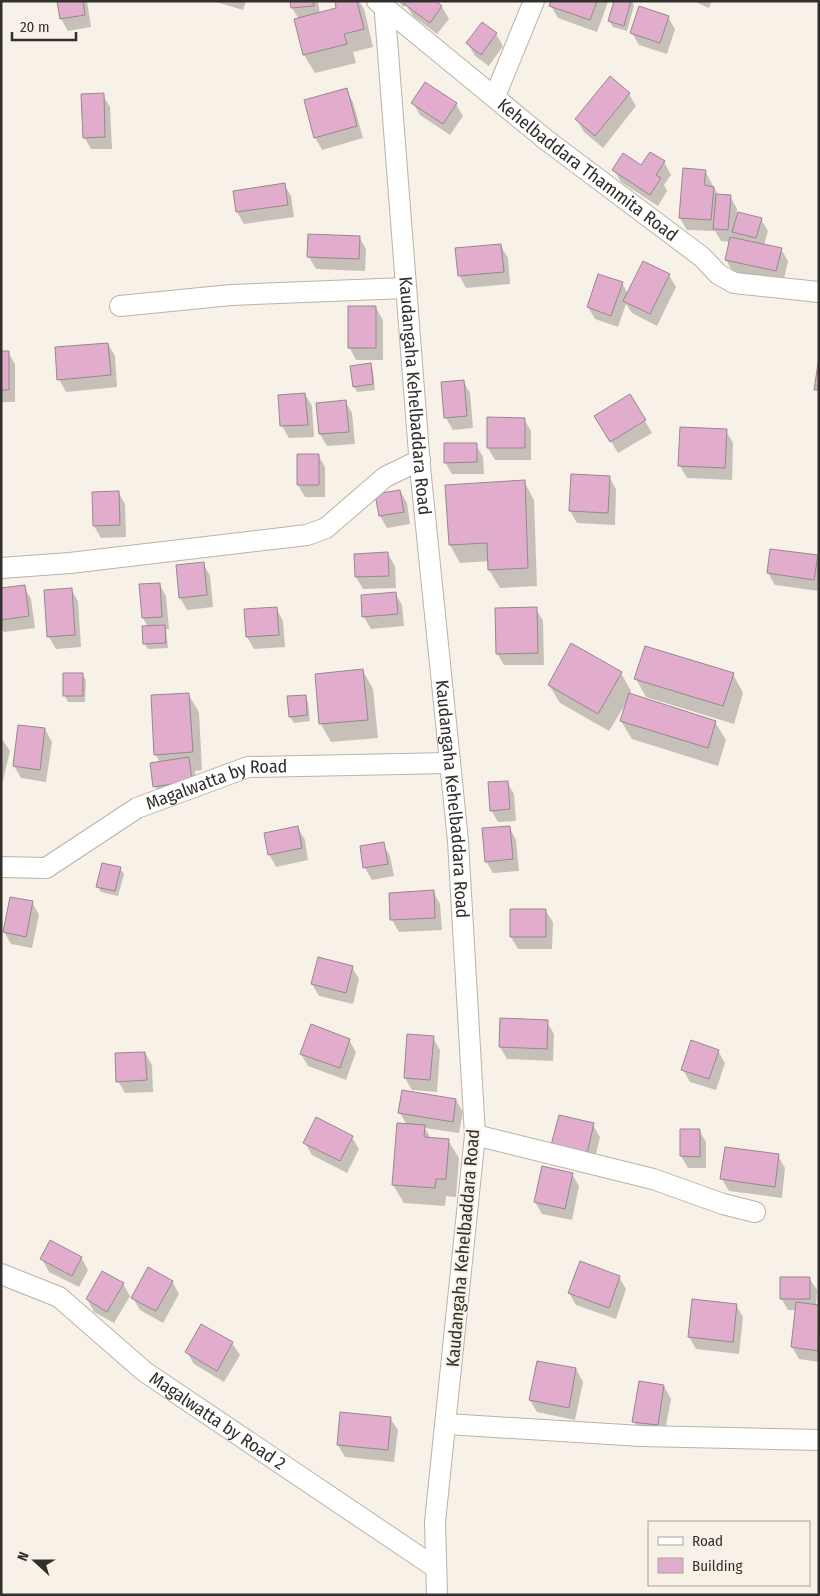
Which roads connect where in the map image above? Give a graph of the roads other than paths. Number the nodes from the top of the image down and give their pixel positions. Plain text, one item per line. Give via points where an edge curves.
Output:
1 (534, 1) edge
2 (382, 3) edge
3 (495, 96) junction
4 (406, 288) junction
5 (819, 292) edge
6 (120, 306) dead end
7 (420, 460) junction
8 (1, 568) edge
9 (450, 763) junction
10 (1, 868) edge
11 (475, 1135) junction
12 (755, 1212) dead end
13 (1, 1274) edge
14 (446, 1424) junction
15 (819, 1440) edge
16 (436, 1568) junction
17 (437, 1595) edge

1 - 3 street
2 - 3 street, Kehelbaddara Thammita Road
2 - 4 street, Kaudangaha Kehelbaddara Road
3 - 5 street, Kehelbaddara Thammita Road via 545,139 702,257 718,274 734,283
4 - 6 street via 231,295
4 - 7 street, Kaudangaha Kehelbaddara Road
7 - 8 street via 385,477 326,528 307,535
7 - 9 street, Kaudangaha Kehelbaddara Road
9 - 10 street, Magalwatta by Road via 248,767 137,808 46,868
9 - 11 street, Kaudangaha Kehelbaddara Road via 458,841
11 - 12 street via 653,1179
11 - 14 street, Kaudangaha Kehelbaddara Road
13 - 16 street, Magalwatta by Road 2 via 59,1297 144,1372
14 - 15 street via 641,1436
14 - 16 street, Kaudangaha Kehelbaddara Road via 435,1522
16 - 17 street, Kaudangaha Kehelbaddara Road

